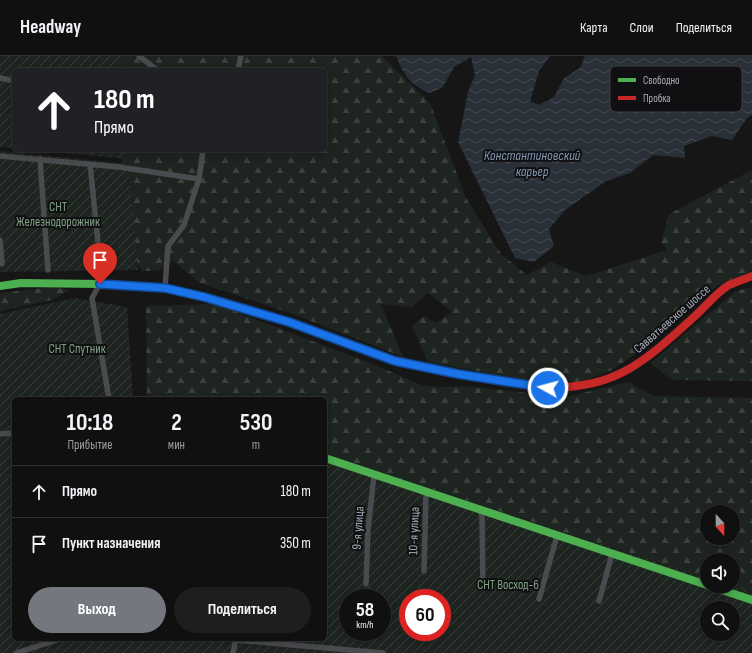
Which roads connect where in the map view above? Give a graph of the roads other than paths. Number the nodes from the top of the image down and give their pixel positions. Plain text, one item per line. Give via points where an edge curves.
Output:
1 (139, 56) edge
2 (241, 56) edge
3 (154, 68) edge
4 (238, 68) edge
5 (0, 78) edge
6 (9, 80) dead end
7 (203, 152) edge
8 (0, 156) edge
9 (40, 160) junction
10 (90, 164) junction
11 (199, 180) junction
12 (0, 240) edge
13 (99, 252) dead end
14 (2, 264) dead end
15 (48, 270) dead end
16 (752, 276) edge
17 (100, 284) junction
18 (0, 286) edge
19 (165, 288) junction
20 (109, 397) edge
21 (12, 433) edge
22 (0, 434) edge
23 (327, 459) edge
24 (374, 475) junction
25 (426, 492) junction
26 (480, 510) junction
27 (557, 536) junction
28 (612, 554) junction
29 (424, 571) dead end
30 (366, 584) dead end
31 (483, 586) dead end
32 (539, 599) dead end
33 (752, 600) edge
34 (598, 601) dead end
35 (54, 641) edge
36 (236, 641) edge
37 (247, 641) edge
38 (16, 653) edge
39 (233, 653) edge
40 (383, 653) edge

1 - 3 street
2 - 4 street
5 - 6 street
7 - 11 street
8 - 9 street
9 - 10 street
9 - 15 street
10 - 11 street
10 - 13 street
11 - 19 street via 184,225 168,246
12 - 14 street
16 - 19 main road, Савватьевское шоссе via 724,289 640,364 618,376 572,388 548,388 395,361 289,322 218,300
17 - 18 main road, Савватьевское шоссе via 22,283
17 - 19 main road, Савватьевское шоссе
17 - 20 street via 92,298
21 - 22 street
23 - 24 main road
24 - 25 main road
24 - 30 street, 9-я улица
25 - 26 main road
25 - 29 street, 10-я улица
26 - 27 main road
26 - 31 street
27 - 28 main road
27 - 32 street
28 - 33 main road
28 - 34 street
35 - 38 street
36 - 39 street
37 - 40 street

